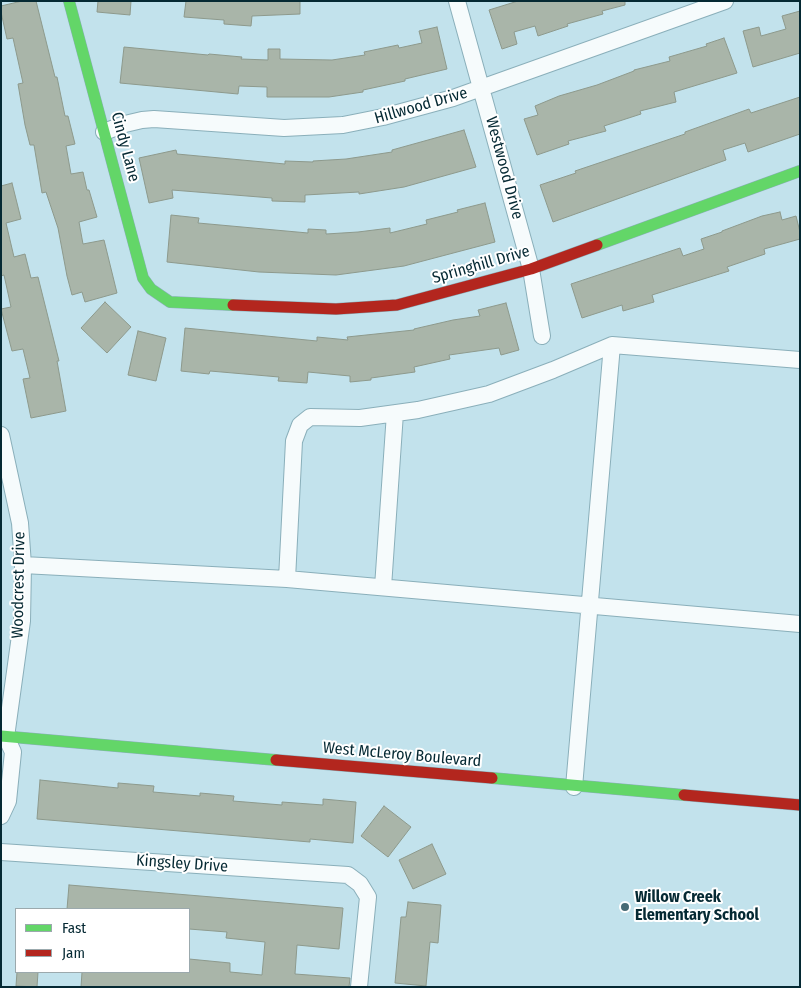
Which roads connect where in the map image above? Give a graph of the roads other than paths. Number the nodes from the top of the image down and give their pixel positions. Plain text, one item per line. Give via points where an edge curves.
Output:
1 (69, 1) edge
2 (457, 1) edge
3 (725, 1) edge
4 (482, 88) junction
5 (104, 132) junction
6 (800, 171) edge
7 (531, 269) junction
8 (158, 295) joint
9 (542, 336) dead end
10 (612, 345) junction
11 (800, 360) edge
12 (395, 413) junction
13 (1, 435) edge
14 (23, 565) junction
15 (287, 579) junction
16 (383, 587) junction
17 (588, 605) junction
18 (800, 624) edge
19 (3, 738) edge
20 (574, 787) junction
21 (800, 806) edge
22 (1, 816) edge
23 (1, 852) edge
24 (360, 987) edge

1 - 5 street, Cindy Lane
2 - 4 street, Westwood Drive
3 - 4 street, Hillwood Drive
4 - 5 street, Hillwood Drive via 405,112 343,125 284,128 154,119 133,121
4 - 7 street, Westwood Drive
5 - 8 street, Cindy Lane via 143,278
6 - 7 street, Springhill Drive
7 - 8 street, Springhill Drive via 397,305 336,308 248,306 170,302
7 - 9 street, Westwood Drive
10 - 11 street
10 - 12 street via 489,394
10 - 17 street
12 - 15 street via 360,418 310,417 300,426 294,441
12 - 16 street
13 - 14 street, Woodcrest Drive via 20,523
14 - 15 street
14 - 19 street, Woodcrest Drive via 22,621
15 - 16 street
16 - 17 street
17 - 18 street
17 - 20 street
19 - 20 street, West McLeroy Boulevard
19 - 22 street via 13,752 8,801
20 - 21 street, West McLeroy Boulevard
23 - 24 street, Kingsley Drive via 348,875 360,884 368,897

